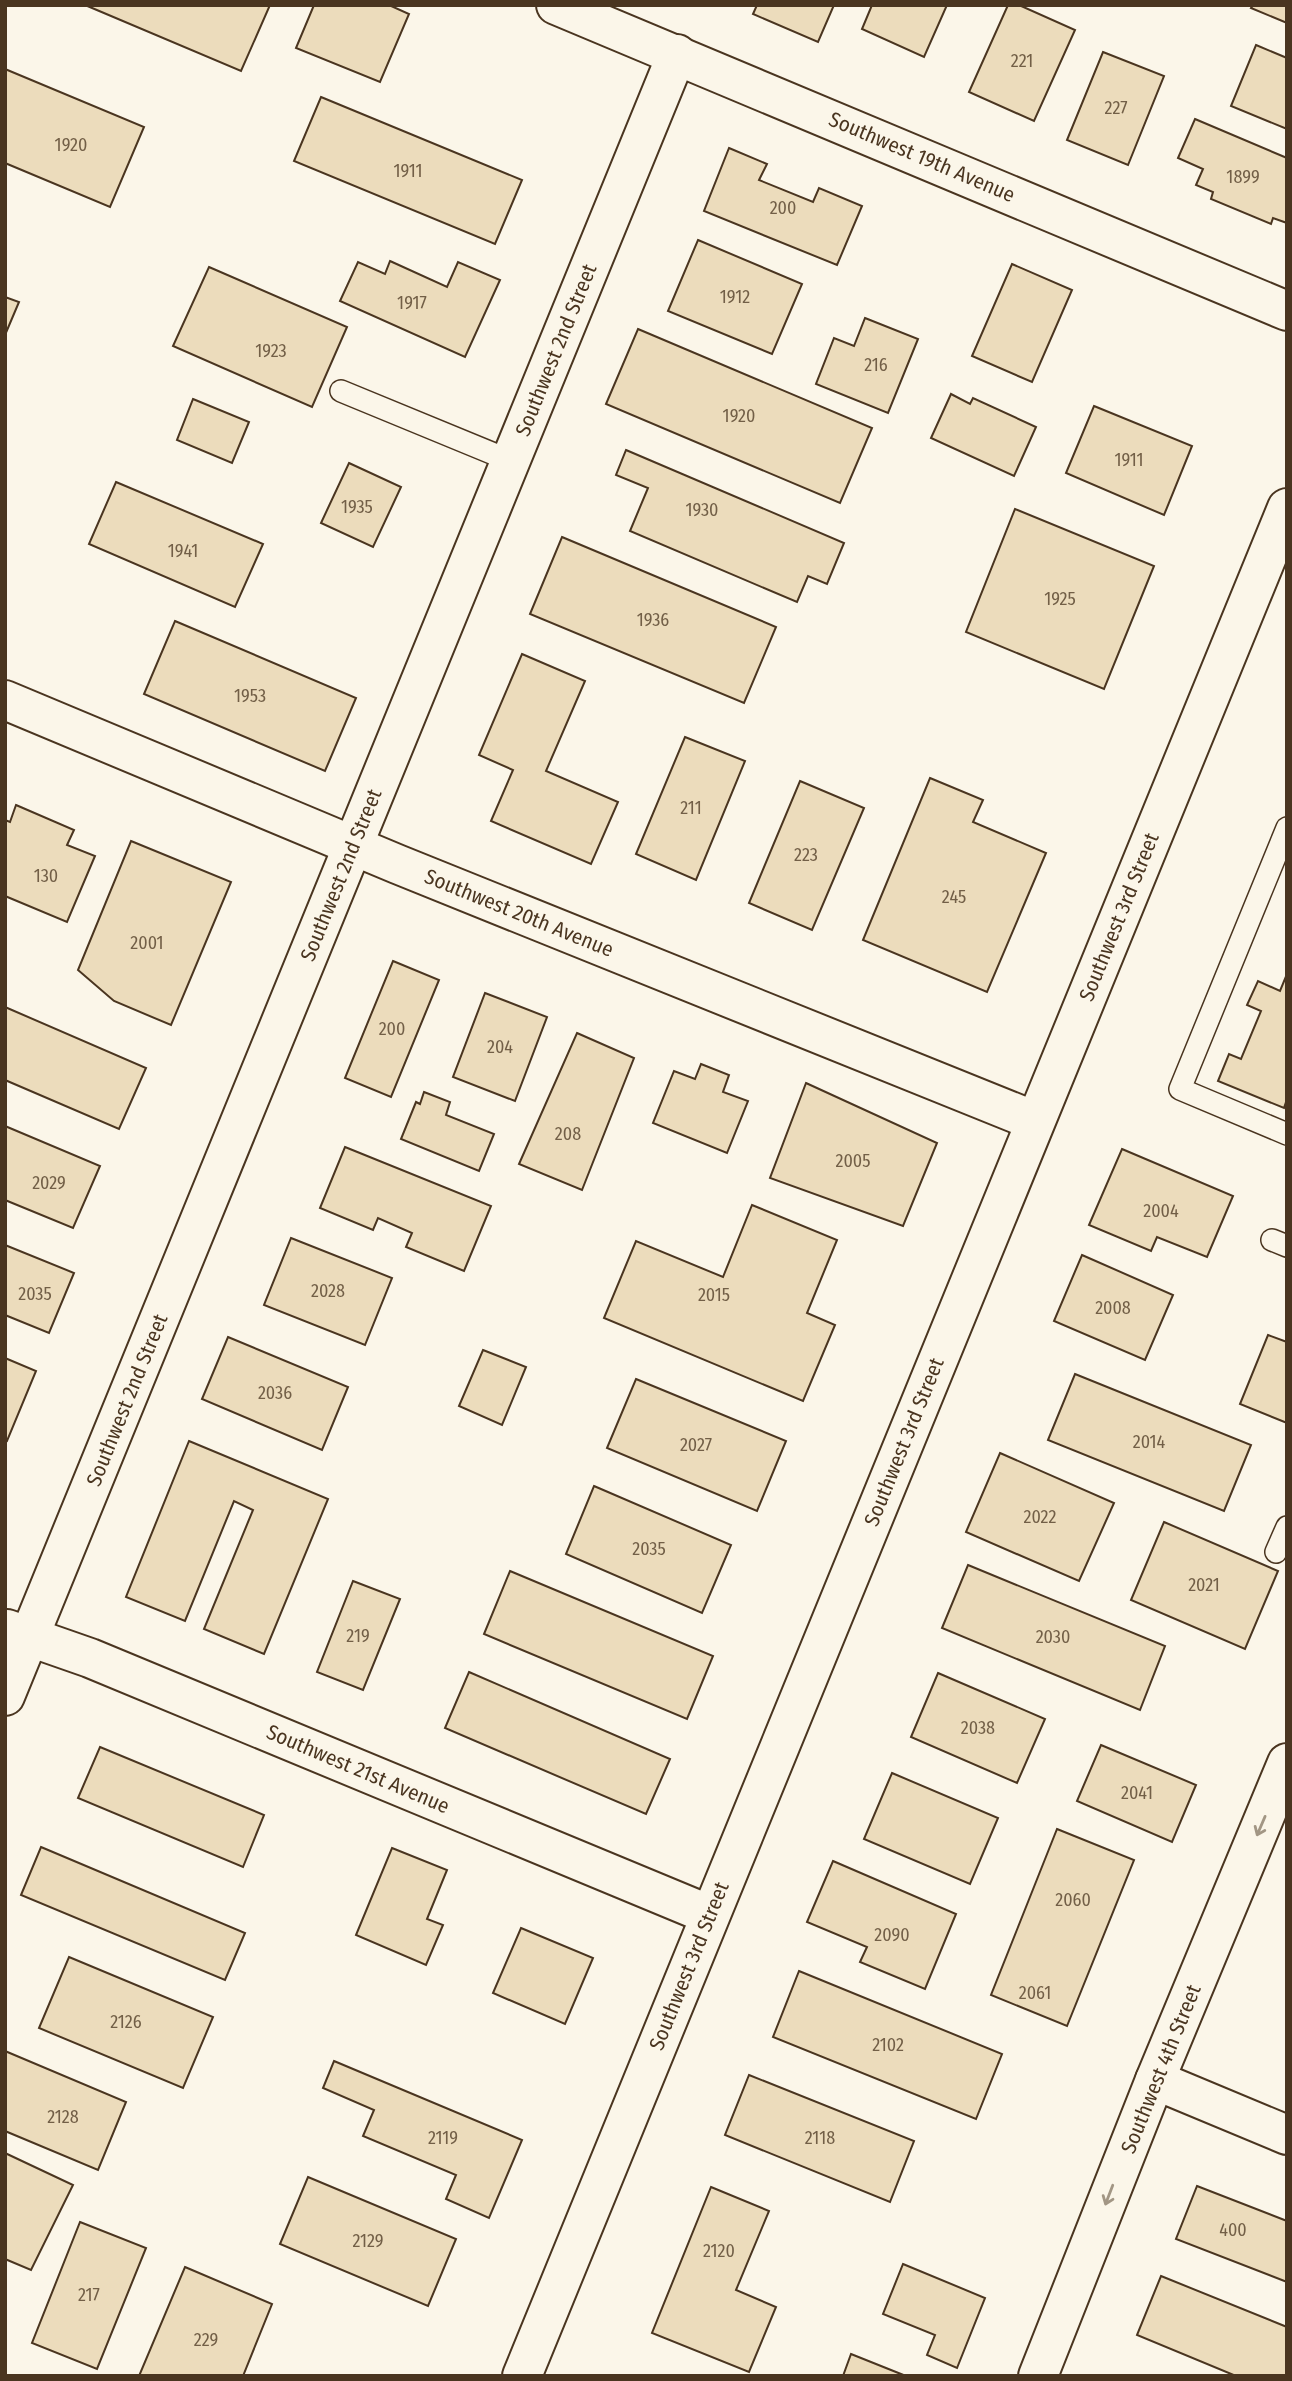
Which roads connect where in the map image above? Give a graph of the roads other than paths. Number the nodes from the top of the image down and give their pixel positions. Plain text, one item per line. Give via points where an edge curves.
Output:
1 (556, 5) edge
2 (677, 54) junction
3 (1287, 311) edge
4 (341, 391) dead end
5 (511, 461) junction
6 (1287, 508) edge
7 (5, 700) edge
8 (1287, 828) edge
9 (353, 845) junction
10 (1035, 1121) junction
11 (1287, 1134) edge
12 (1287, 1527) edge
13 (1276, 1552) dead end
14 (17, 1632) edge
15 (5, 1696) edge
16 (1287, 1763) edge
17 (710, 1915) junction
18 (1155, 2080) junction
19 (1287, 2135) edge
20 (522, 2376) edge
21 (1038, 2376) edge

1 - 2 street, Southwest 19th Avenue
2 - 3 street, Southwest 19th Avenue
2 - 5 street, Southwest 2nd Street
4 - 5 lane
5 - 9 street, Southwest 2nd Street
6 - 10 street, Southwest 3rd Street
7 - 9 street, Southwest 20th Avenue
8 - 11 lane via 1180,1089
9 - 10 street, Southwest 20th Avenue
9 - 14 street, Southwest 2nd Street
10 - 17 street, Southwest 3rd Street
12 - 13 lane
14 - 15 street, Southwest 2nd Street
14 - 17 street, Southwest 21st Avenue via 90,1658
16 -> 18 street, Southwest 4th Street
17 - 20 street, Southwest 3rd Street
18 - 19 street
18 -> 21 street, Southwest 4th Street

